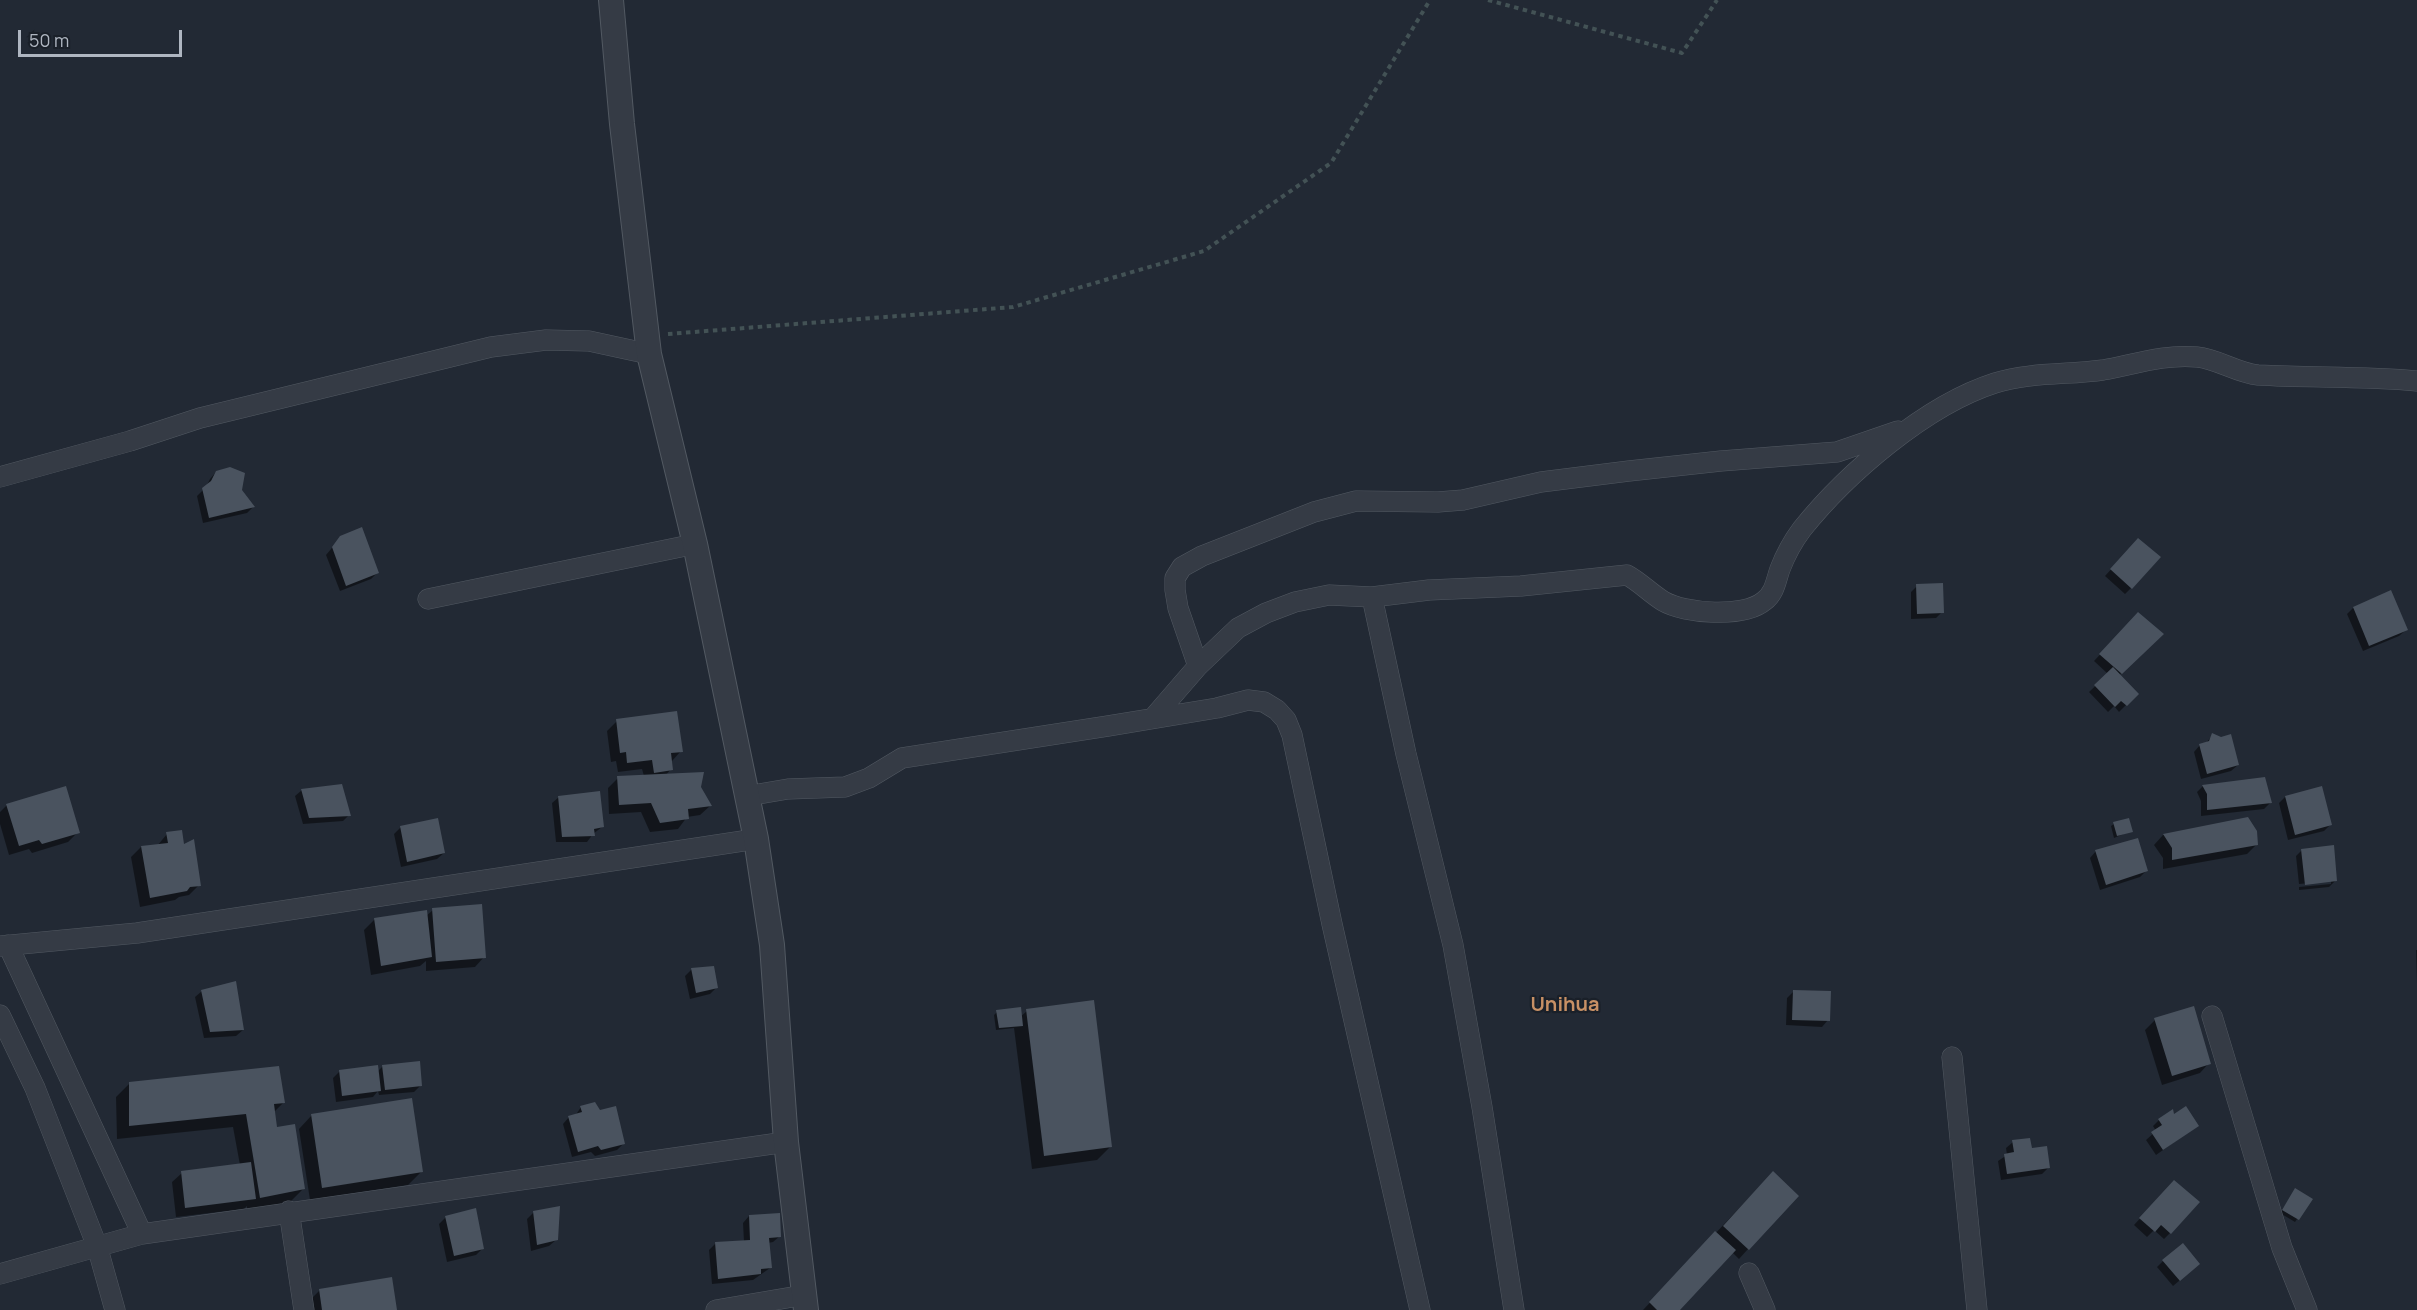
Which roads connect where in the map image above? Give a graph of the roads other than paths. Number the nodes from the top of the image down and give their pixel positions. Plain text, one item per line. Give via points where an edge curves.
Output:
1 (611, 0) edge
2 (648, 345) junction
3 (2417, 381) edge
4 (1909, 427) junction
5 (0, 477) edge
6 (695, 544) junction
7 (1372, 597) junction
8 (428, 599) dead end
9 (1198, 666) junction
10 (1153, 718) junction
11 (747, 796) junction
12 (756, 839) junction
13 (4, 946) edge
14 (0, 1015) edge
15 (2212, 1016) dead end
16 (1952, 1057) dead end
17 (786, 1142) junction
18 (289, 1211) junction
19 (142, 1234) junction
20 (97, 1246) junction
21 (1749, 1273) dead end
22 (0, 1274) edge
23 (805, 1303) edge
24 (115, 1310) edge
25 (304, 1310) edge
26 (716, 1310) edge
27 (1420, 1310) edge
28 (1514, 1310) edge
29 (1765, 1310) edge
30 (1977, 1310) edge
31 (2307, 1310) edge

1 - 2 street via 621,124
2 - 5 street via 546,340 491,347 200,418
2 - 6 street
3 - 4 street via 2256,375 2202,357 2157,358 2103,370 1996,382
4 - 7 street via 1856,473 1801,530 1776,586 1765,601 1750,608 1723,612 1688,610 1666,603 1627,574
4 - 9 street via 1837,452 1618,472 1541,482 1463,500 1356,501 1314,512 1182,567 1175,578 1175,590
6 - 8 street
6 - 11 street
7 - 9 street via 1329,595 1266,613 1238,628
7 - 28 street via 1453,945
9 - 10 street
10 - 11 street via 902,758 845,787 788,789
10 - 27 street via 1248,700 1264,702 1286,720
11 - 12 street
12 - 13 street via 137,933
12 - 17 street via 772,945
13 - 19 street
14 - 20 street via 35,1088
15 - 31 street via 2282,1248
16 - 30 street
17 - 18 street
17 - 23 street
18 - 19 street
18 - 25 street
19 - 20 street
20 - 22 street
20 - 24 street
21 - 29 street
23 - 26 street

